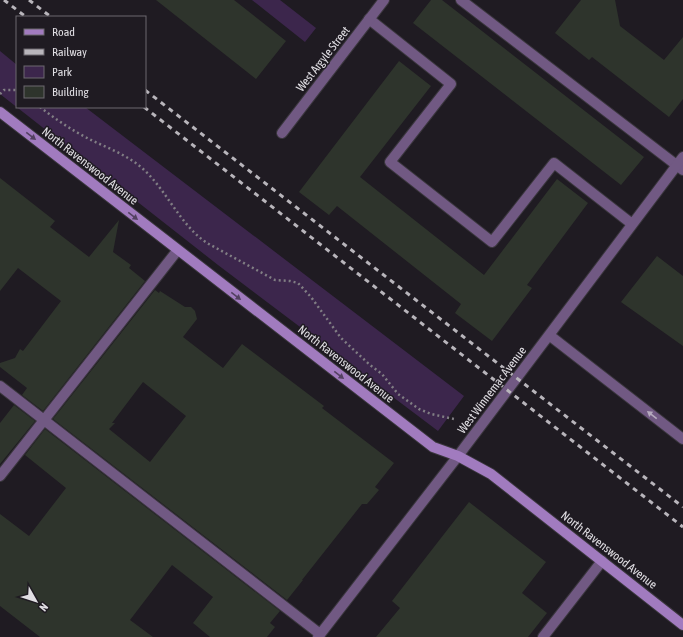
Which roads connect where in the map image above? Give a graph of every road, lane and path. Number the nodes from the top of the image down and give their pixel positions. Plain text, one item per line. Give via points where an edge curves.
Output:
1 (384, 0) edge
2 (461, 0) edge
3 (369, 19) junction
4 (16, 90) edge
5 (0, 94) edge
6 (41, 108) edge
7 (0, 112) edge
8 (282, 133) dead end
9 (683, 156) edge
10 (680, 168) edge
11 (632, 224) junction
12 (178, 251) junction
13 (549, 335) junction
14 (0, 386) edge
15 (44, 419) junction
16 (454, 419) dead end
17 (683, 439) edge
18 (458, 456) junction
19 (0, 476) edge
20 (602, 561) junction
21 (683, 624) edge
22 (319, 635) edge
23 (543, 637) edge

1 - 3 street, West Argyle Street
2 - 10 street
3 - 8 street, West Argyle Street
3 - 11 street via 451,84 390,162 492,242 554,163
4 - 5 path via 4,90
6 - 16 path via 89,139 136,163 157,184 198,237 275,280 298,284 342,338 382,374 398,394 431,414
7 -> 12 street, North Ravenswood Avenue
9 - 10 street, West Winnemac Avenue
10 - 11 street, West Winnemac Avenue
11 - 13 street, West Winnemac Avenue
12 - 15 street
12 -> 18 street, North Ravenswood Avenue via 433,447
17 -> 13 street
13 - 18 street, West Winnemac Avenue
14 - 15 street
15 - 19 street
15 - 22 street
18 - 20 street, North Ravenswood Avenue via 491,474
18 - 22 street, West Winnemac Avenue
20 - 21 street, North Ravenswood Avenue
20 - 23 street

